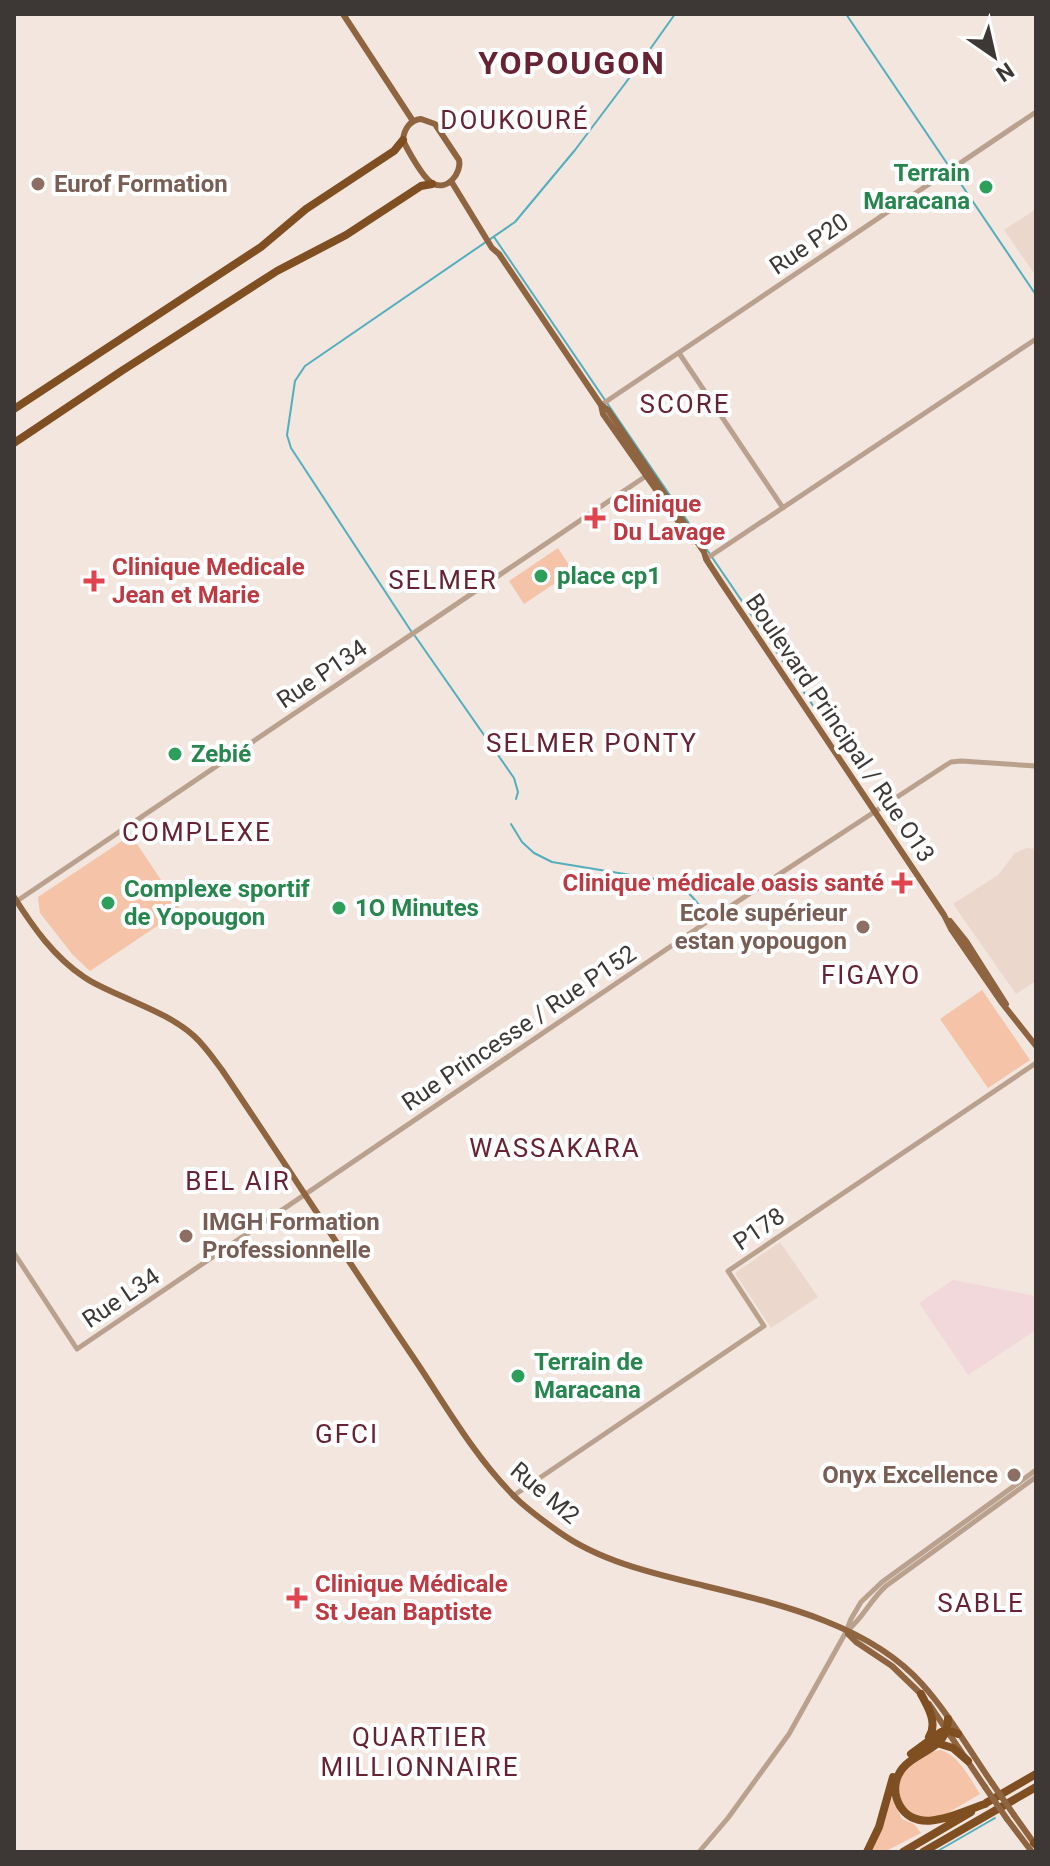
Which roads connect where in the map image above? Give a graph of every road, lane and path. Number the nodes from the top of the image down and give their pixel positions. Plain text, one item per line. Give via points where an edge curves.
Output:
1 (343, 14) edge
2 (1036, 112) edge
3 (413, 121) junction
4 (403, 140) junction
5 (451, 181) junction
6 (432, 184) junction
7 (1036, 339) edge
8 (679, 353) junction
9 (601, 405) junction
10 (14, 409) edge
11 (14, 443) edge
12 (646, 476) junction
13 (783, 508) junction
14 (706, 559) junction
15 (1036, 766) edge
16 (874, 812) junction
17 (15, 901) edge
18 (1036, 1046) edge
19 (1036, 1063) edge
20 (304, 1195) junction
21 (14, 1253) edge
22 (1036, 1470) edge
23 (1036, 1477) edge
24 (513, 1496) junction
25 (846, 1632) junction
26 (921, 1694) junction
27 (948, 1719) junction
28 (947, 1730) junction
29 (958, 1734) junction
30 (937, 1743) junction
31 (921, 1746) junction
32 (968, 1761) junction
33 (1036, 1774) edge
34 (989, 1785) junction
35 (1036, 1787) edge
36 (985, 1804) junction
37 (1034, 1847) edge
38 (699, 1852) edge
39 (867, 1852) edge
40 (903, 1852) edge
41 (923, 1852) edge

1 - 3 main road
2 - 8 street, Rue P20
3 - 4 main road
3 - 5 main road via 432,122 447,140 461,164
4 - 6 main road
4 - 10 highway via 261,247
5 - 6 main road
5 - 9 main road, Boulevard Principal / Rue O13
6 - 11 highway via 277,271
7 - 13 street
8 - 9 street, Rue P20
8 - 13 street
9 - 12 main road, Boulevard Principal / Rue O13
9 - 14 main road, Boulevard Principal / Rue O13
12 - 14 main road, Boulevard Principal / Rue O13
12 - 17 street, Rue P134
13 - 14 street
14 - 16 main road, Boulevard Principal / Rue O13
15 - 16 street, Rue Princesse / Rue P152 via 956,761
16 - 18 main road, Boulevard Principal / Rue O13
16 - 20 street, Rue Princesse / Rue P152
17 - 20 main road, Rue M2 via 75,971 195,1037
19 - 24 street, P178 via 728,1271 764,1326
20 - 21 street, Rue L34 via 77,1349
20 - 24 main road, Rue M2 via 469,1440
22 - 25 street via 882,1582 861,1602
23 - 25 street via 886,1586
24 - 25 main road, Rue M2 via 562,1534 606,1557 781,1607
25 - 26 main road
25 - 27 main road via 908,1670
25 - 38 street via 789,1734
26 - 28 main road
26 - 31 highway via 933,1730
27 - 28 highway
27 - 29 main road
28 - 29 highway
28 - 30 highway
28 - 31 highway
28 - 32 main road
29 - 34 main road
30 - 32 highway
30 - 36 highway via 900,1772 895,1792 902,1809 926,1821
31 - 39 highway via 895,1772
32 - 34 main road
33 - 36 highway
34 - 37 main road, bridge
35 - 41 highway
36 - 40 highway

